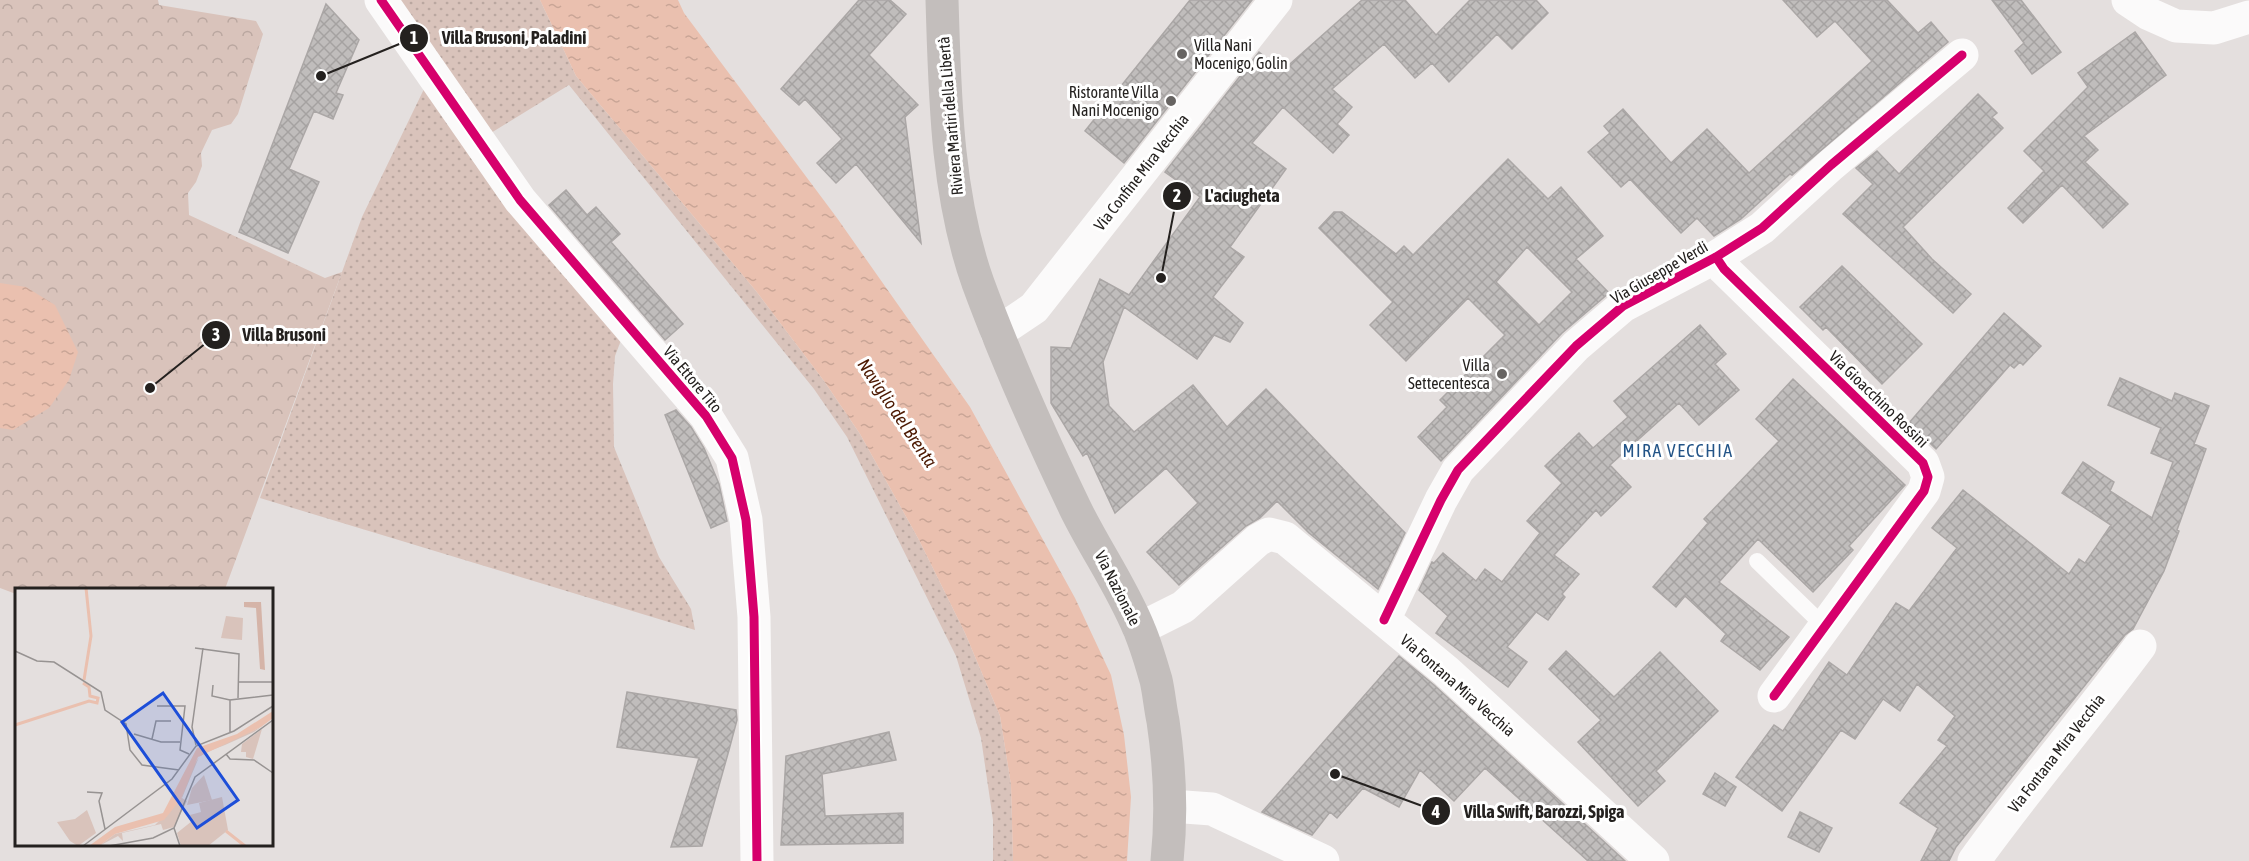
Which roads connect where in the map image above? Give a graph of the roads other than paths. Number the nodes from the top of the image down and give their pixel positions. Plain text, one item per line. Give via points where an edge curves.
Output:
1 (381, 0) edge
2 (942, 0) edge
3 (1276, 0) edge
4 (2128, 0) edge
5 (2249, 17) edge
6 (1962, 55) dead end
7 (1716, 257) junction
8 (997, 333) junction
9 (1757, 561) dead end
10 (1384, 620) junction
11 (1824, 626) junction
12 (1139, 629) junction
13 (2140, 646) dead end
14 (1774, 696) dead end
15 (1171, 806) junction
16 (757, 861) edge
17 (1167, 861) edge
18 (1323, 861) edge
19 (1653, 861) edge
20 (1974, 861) edge

1 - 16 street, Via Ettore Tito via 520,200 706,416 732,458 746,520 754,617
2 - 8 main road, Riviera Martiri della Libertà via 944,78 958,207
3 - 8 street, Via Confine Mira Vecchia via 1034,309
4 - 5 street via 2176,26 2214,28
6 - 7 street, Via Giuseppe Verdi via 1762,228
7 - 10 street, Via Giuseppe Verdi via 1623,306 1576,346 1458,470
7 - 11 street, Via Gioacchino Rossini via 1923,464 1928,477 1924,491
8 - 12 main road, Via Nazionale via 1076,509
9 - 11 lane
10 - 12 street, Via Fontana Mira Vecchia via 1285,538 1269,534 1183,607
10 - 19 street, Via Fontana Mira Vecchia via 1446,671
11 - 14 street, Via Gioacchino Rossini
12 - 15 main road, Via Nazionale via 1156,683
13 - 20 street, Via Fontana Mira Vecchia
15 - 17 main road, Via Nazionale
15 - 18 street via 1212,809

